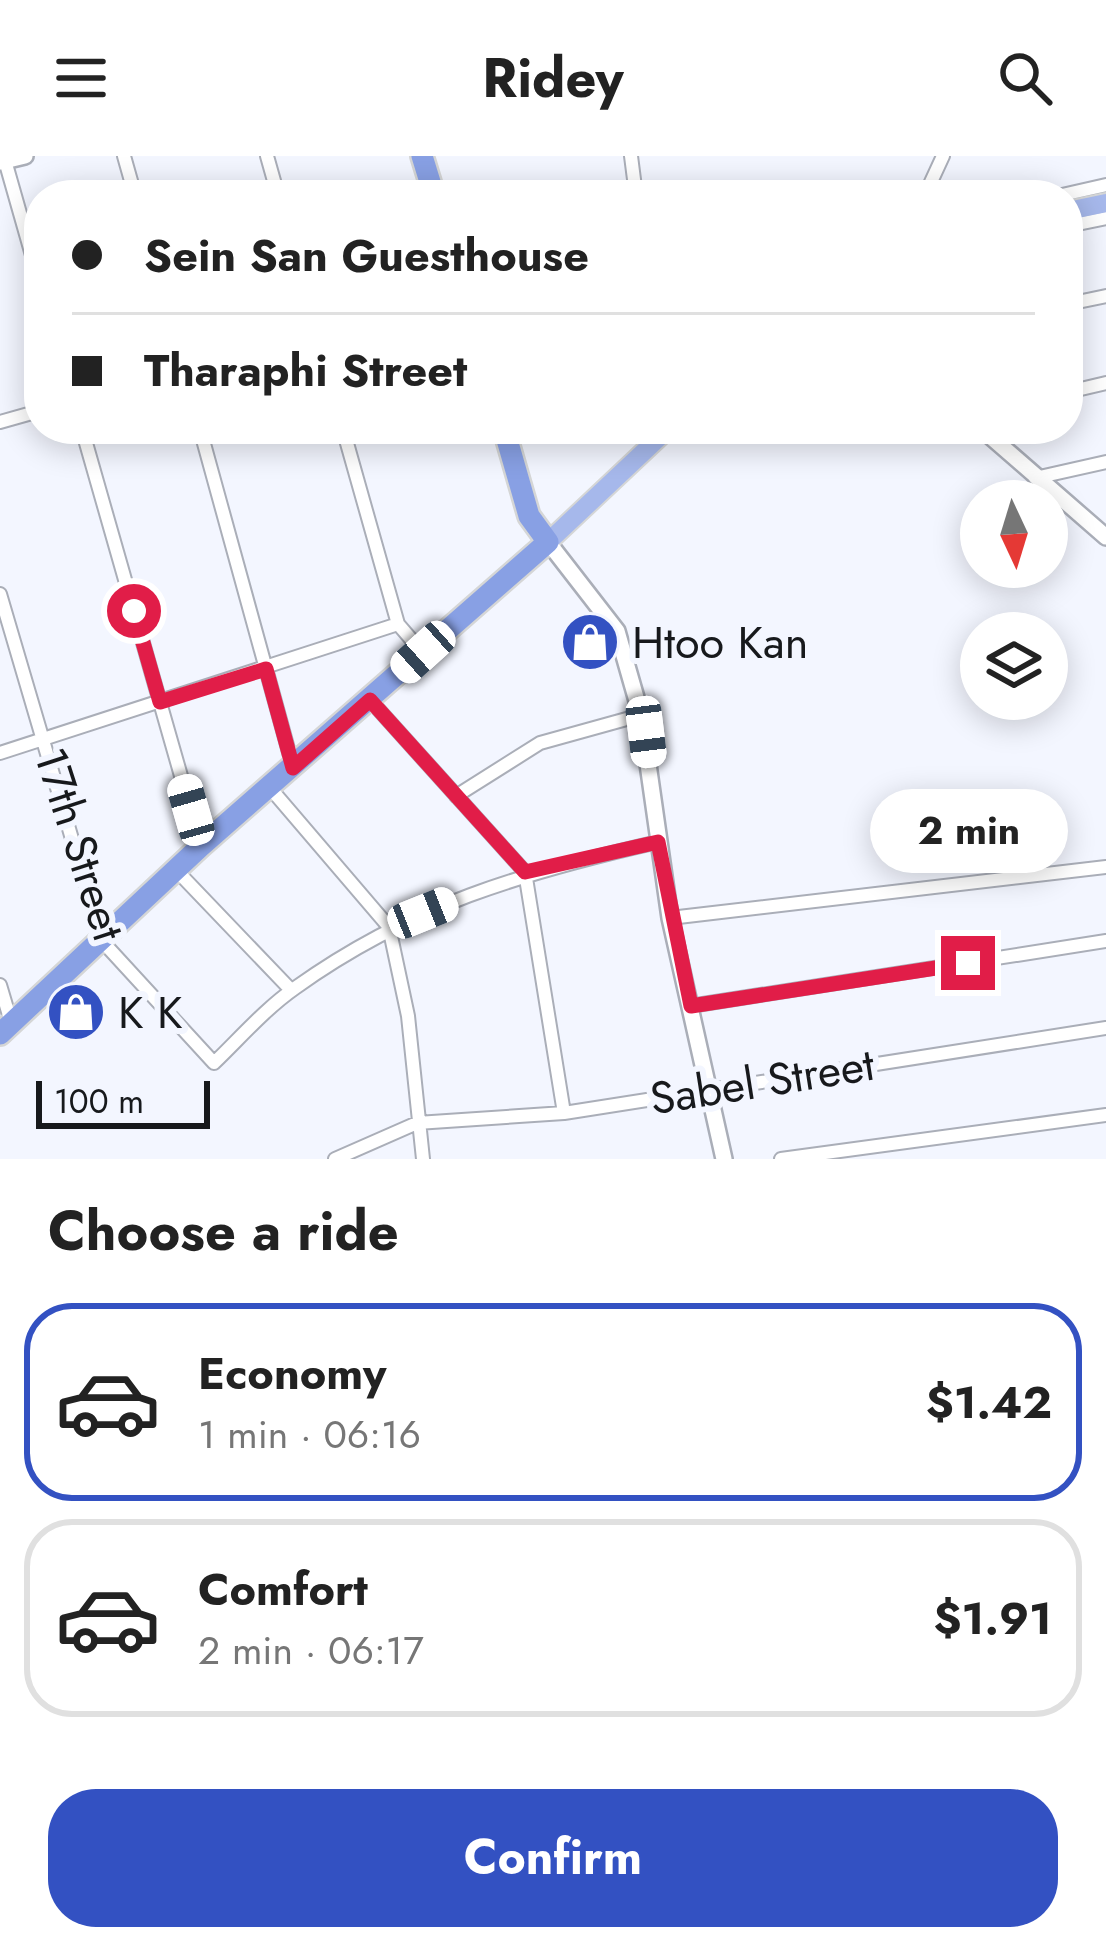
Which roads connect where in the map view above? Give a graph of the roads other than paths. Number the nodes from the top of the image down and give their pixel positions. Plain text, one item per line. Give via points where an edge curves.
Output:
1 (25, 156) edge
2 (3, 160) edge
3 (24, 230) edge
4 (86, 444) edge
5 (204, 444) edge
6 (347, 444) edge
7 (508, 444) edge
8 (652, 444) edge
9 (998, 444) edge
10 (1106, 462) edge
11 (1035, 478) junction
12 (1106, 538) edge
13 (548, 542) junction
14 (0, 594) edge
15 (398, 624) junction
16 (423, 652) junction
17 (266, 669) junction
18 (370, 700) junction
19 (160, 702) junction
20 (641, 715) junction
21 (44, 738) junction
22 (0, 753) edge
23 (293, 768) junction
24 (271, 789) junction
25 (456, 796) junction
26 (658, 842) junction
27 (202, 846) junction
28 (1106, 866) edge
29 (178, 872) junction
30 (525, 872) junction
31 (670, 918) junction
32 (389, 927) junction
33 (102, 941) junction
34 (1106, 941) edge
35 (0, 985) edge
36 (291, 990) junction
37 (691, 1006) junction
38 (5, 1028) edge
39 (1106, 1028) edge
40 (709, 1089) junction
41 (564, 1113) junction
42 (1106, 1115) edge
43 (417, 1123) junction
44 (335, 1159) edge
45 (423, 1159) edge
46 (724, 1159) edge
47 (781, 1159) edge

1 - 2 street
2 - 3 street
4 - 19 street
5 - 17 street
6 - 15 street
7 - 13 highway via 530,516
8 - 13 main road
9 - 11 street
10 - 11 street
11 - 12 street
13 - 16 highway
13 - 20 street via 617,631
14 - 21 street, 17th Street
15 - 16 street
15 - 17 street
16 - 18 highway
17 - 19 street
17 - 23 street
18 - 23 highway
18 - 25 street
19 - 21 street
19 - 27 street
20 - 25 street via 540,743
20 - 26 street
21 - 22 street
21 - 33 street, 17th Street
23 - 24 highway
24 - 27 highway
24 - 32 street
25 - 30 street
26 - 30 street
26 - 31 street
27 - 29 highway
28 - 31 street
29 - 33 highway
29 - 36 street
30 - 32 street
30 - 41 street
31 - 37 street
32 - 36 street
32 - 43 street via 408,1016
33 - 36 street, 17th Street via 214,1063
33 - 38 highway
34 - 37 street
35 - 38 street
37 - 40 street
39 - 40 street, Sabel Street
40 - 41 street, Sabel Street
40 - 46 street
41 - 43 street, Sabel Street
42 - 47 street
43 - 44 street, Sabel Street
43 - 45 street

